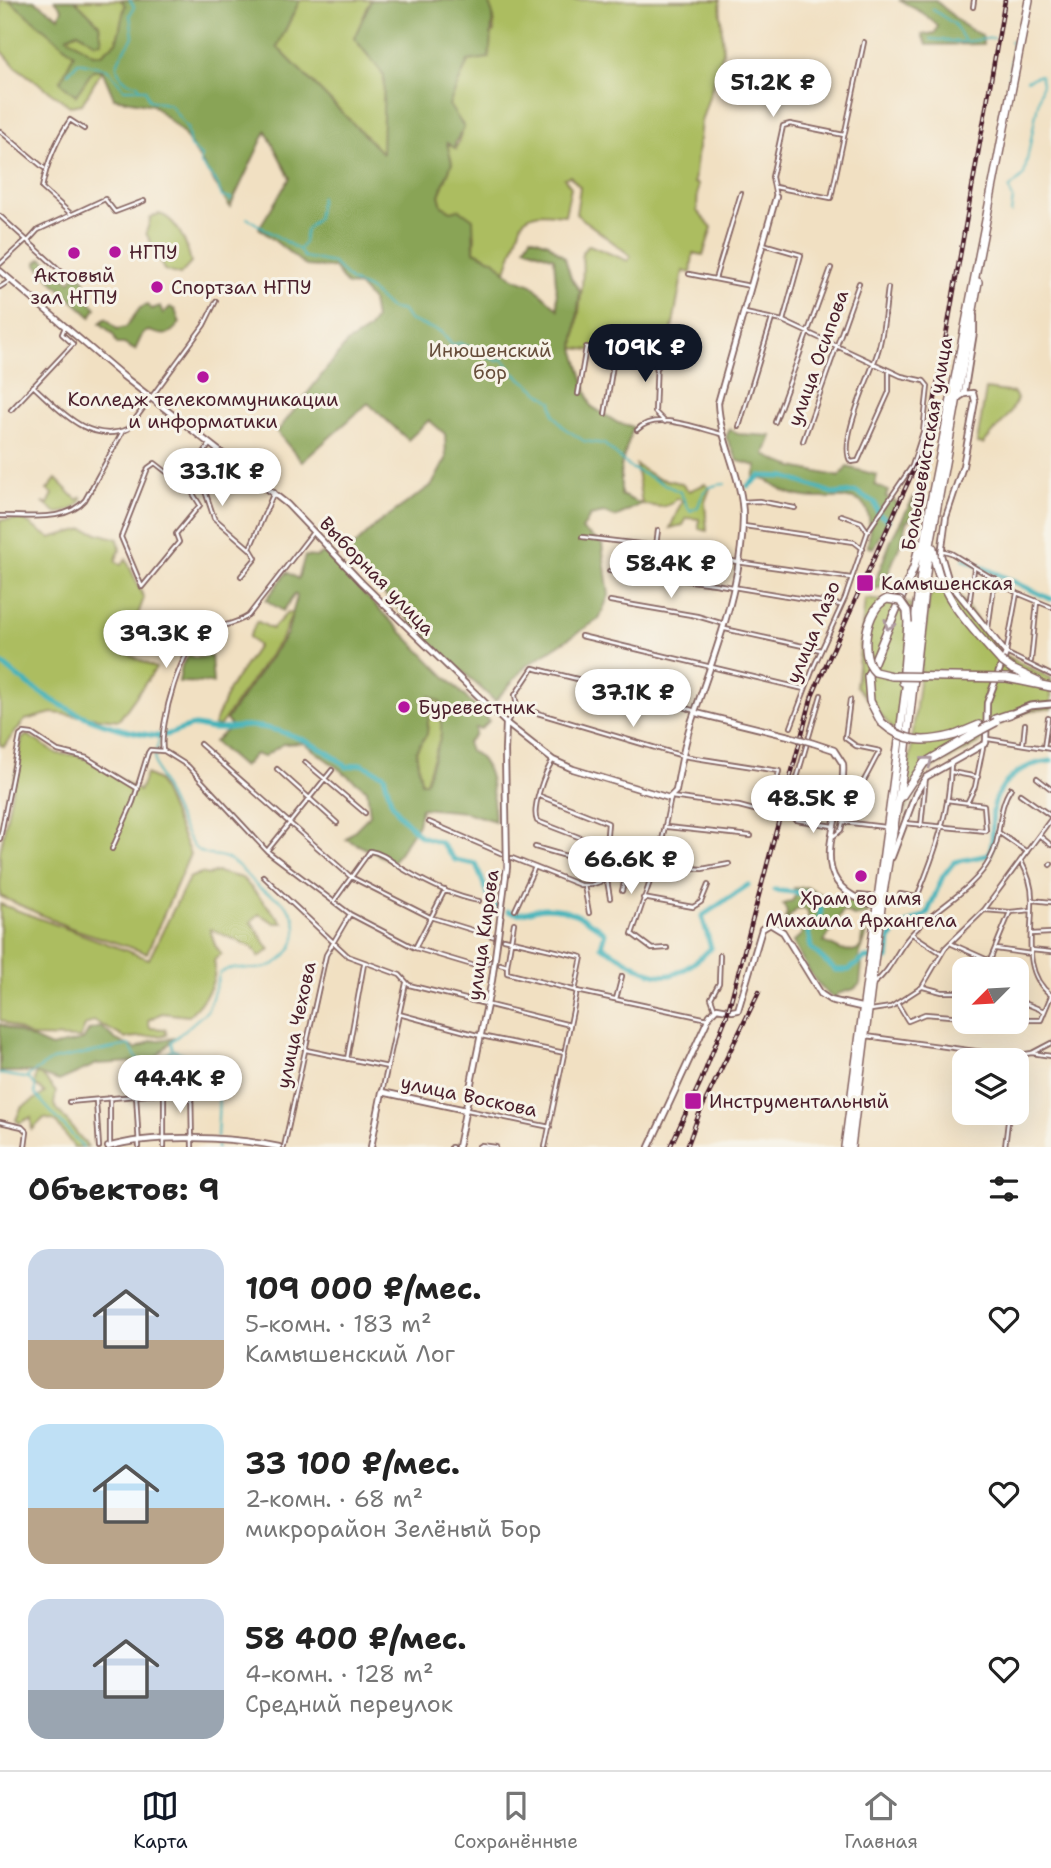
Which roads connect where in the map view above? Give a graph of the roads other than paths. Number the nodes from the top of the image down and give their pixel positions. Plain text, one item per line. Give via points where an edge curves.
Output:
1 (974, 0) edge
2 (1031, 0) edge
3 (973, 7) dead end
4 (864, 42) dead end
5 (84, 129) dead end
6 (0, 131) edge
7 (844, 135) junction
8 (44, 168) junction
9 (775, 187) junction
10 (741, 193) dead end
11 (776, 197) joint
12 (144, 201) dead end
13 (71, 214) junction
14 (0, 216) edge
15 (27, 240) junction
16 (762, 243) junction
17 (0, 264) edge
18 (831, 268) dead end
19 (0, 271) edge
20 (64, 274) dead end
21 (689, 274) dead end
22 (715, 279) junction
23 (11, 280) junction
24 (859, 283) dead end
25 (750, 286) junction
26 (0, 287) edge
27 (888, 288) dead end
28 (216, 301) dead end
29 (742, 312) junction
30 (973, 312) junction
31 (772, 319) junction
32 (783, 321) junction
33 (65, 327) junction
34 (808, 333) junction
35 (662, 340) dead end
36 (838, 347) junction
37 (615, 352) junction
38 (873, 362) junction
39 (658, 367) junction
40 (889, 370) junction
41 (33, 386) junction
42 (578, 394) dead end
43 (964, 394) junction
44 (150, 397) junction
45 (955, 400) junction
46 (11, 410) dead end
47 (605, 414) dead end
48 (665, 422) junction
49 (775, 422) dead end
50 (739, 426) dead end
51 (637, 430) dead end
52 (123, 431) junction
53 (722, 434) junction
54 (803, 441) dead end
55 (211, 443) junction
56 (196, 464) junction
57 (192, 492) junction
58 (274, 492) junction
59 (741, 502) junction
60 (795, 508) dead end
61 (841, 515) dead end
62 (929, 515) junction
63 (0, 516) edge
64 (742, 526) junction
65 (933, 527) junction
66 (314, 530) junction
67 (658, 530) dead end
68 (868, 532) junction
69 (582, 537) dead end
70 (656, 546) junction
71 (863, 549) junction
72 (251, 550) junction
73 (941, 550) junction
74 (737, 562) junction
75 (974, 569) junction
76 (609, 571) dead end
77 (241, 576) dead end
78 (851, 578) junction
79 (995, 578) junction
80 (733, 588) junction
81 (1017, 593) junction
82 (610, 601) dead end
83 (1037, 601) junction
84 (842, 605) junction
85 (969, 606) junction
86 (1051, 607) edge
87 (723, 626) junction
88 (988, 629) junction
89 (581, 636) dead end
90 (821, 650) junction
91 (1006, 653) junction
92 (1031, 661) dead end
93 (711, 666) junction
94 (1051, 675) edge
95 (1051, 687) edge
96 (804, 689) junction
97 (821, 695) dead end
98 (850, 700) dead end
99 (1051, 704) edge
100 (517, 707) junction
101 (696, 713) junction
102 (1010, 713) joint
103 (1048, 718) dead end
104 (506, 723) junction
105 (1026, 724) dead end
106 (791, 727) dead end
107 (980, 728) junction
108 (988, 739) junction
109 (200, 744) dead end
110 (1023, 744) junction
111 (984, 747) junction
112 (1044, 748) junction
113 (1051, 749) edge
114 (162, 750) junction
115 (683, 756) junction
116 (553, 760) junction
117 (305, 762) dead end
118 (951, 763) junction
119 (276, 769) dead end
120 (332, 770) dead end
121 (951, 772) junction
122 (926, 777) junction
123 (978, 777) junction
124 (1037, 778) dead end
125 (324, 780) junction
126 (895, 783) junction
127 (1011, 788) dead end
128 (138, 789) junction
129 (1051, 789) edge
130 (1020, 794) dead end
131 (540, 796) junction
132 (671, 797) junction
133 (308, 800) junction
134 (947, 800) junction
135 (967, 803) junction
136 (366, 813) dead end
137 (897, 813) junction
138 (1051, 817) edge
139 (429, 822) dead end
140 (843, 822) junction
141 (337, 823) dead end
142 (905, 823) junction
143 (833, 825) junction
144 (290, 826) junction
145 (921, 826) junction
146 (667, 827) junction
147 (888, 827) junction
148 (942, 828) junction
149 (998, 832) junction
150 (831, 835) junction
151 (751, 836) dead end
152 (1039, 836) junction
153 (0, 839) edge
154 (1051, 845) edge
155 (606, 846) junction
156 (535, 847) dead end
157 (112, 849) dead end
158 (632, 850) junction
159 (267, 851) junction
160 (1027, 852) junction
161 (503, 854) dead end
162 (659, 855) junction
163 (512, 858) dead end
164 (1021, 861) junction
165 (729, 864) dead end
166 (656, 865) junction
167 (535, 867) junction
168 (887, 869) junction
169 (625, 873) junction
170 (263, 876) dead end
171 (351, 877) junction
172 (607, 880) junction
173 (584, 885) junction
174 (708, 885) dead end
175 (879, 888) junction
176 (445, 890) junction
177 (622, 891) dead end
178 (900, 894) dead end
179 (865, 896) junction
180 (858, 897) junction
181 (610, 898) dead end
182 (643, 898) junction
183 (1032, 900) junction
184 (334, 901) junction
185 (479, 901) dead end
186 (1051, 902) edge
187 (877, 904) junction
188 (515, 910) dead end
189 (984, 910) junction
190 (1031, 910) junction
191 (1010, 912) junction
192 (350, 914) junction
193 (589, 914) dead end
194 (430, 917) junction
195 (514, 923) dead end
196 (1031, 933) junction
197 (1051, 933) edge
198 (912, 934) junction
199 (495, 937) dead end
200 (504, 939) dead end
201 (334, 941) junction
202 (510, 941) junction
203 (950, 943) junction
204 (415, 948) junction
205 (667, 948) dead end
206 (996, 949) junction
207 (1031, 952) junction
208 (1051, 952) edge
209 (941, 953) junction
210 (720, 955) dead end
211 (981, 957) edge
212 (992, 957) edge
213 (491, 961) dead end
214 (364, 964) junction
215 (500, 964) dead end
216 (871, 965) junction
217 (507, 966) junction
218 (622, 976) dead end
219 (406, 981) junction
220 (871, 986) junction
221 (922, 987) junction
222 (576, 991) junction
223 (952, 992) edge
224 (1051, 996) edge
225 (616, 999) junction
226 (897, 1003) junction
227 (1029, 1005) edge
228 (487, 1007) junction
229 (866, 1008) junction
230 (716, 1009) junction
231 (1044, 1011) junction
232 (399, 1014) junction
233 (952, 1016) edge
234 (708, 1018) junction
235 (1029, 1020) edge
236 (570, 1025) junction
237 (481, 1036) junction
238 (862, 1036) junction
239 (1051, 1043) edge
240 (952, 1049) edge
241 (305, 1050) junction
242 (565, 1053) junction
243 (1032, 1053) junction
244 (1029, 1054) edge
245 (1049, 1057) edge
246 (347, 1059) junction
247 (388, 1068) junction
248 (196, 1081) dead end
249 (191, 1083) junction
250 (164, 1091) junction
251 (382, 1092) junction
252 (136, 1094) junction
253 (110, 1096) junction
254 (96, 1100) junction
255 (69, 1102) dead end
256 (466, 1110) junction
257 (0, 1122) edge
258 (1008, 1125) edge
259 (550, 1127) junction
260 (192, 1139) junction
261 (163, 1140) junction
262 (243, 1140) junction
263 (139, 1144) edge
264 (109, 1146) edge
265 (25, 1147) edge
266 (99, 1147) edge
267 (164, 1147) edge
268 (192, 1147) edge
269 (243, 1147) edge
270 (281, 1147) edge
271 (371, 1147) edge
272 (458, 1147) edge
273 (478, 1147) edge
274 (496, 1147) edge
275 (545, 1147) edge
276 (649, 1147) edge
277 (845, 1147) edge
278 (851, 1147) edge
279 (1005, 1147) edge

1 - 3 street
2 - 30 highway, Большевистская улица
2 - 62 highway, Большевистская улица
4 - 7 street
5 - 8 street via 70,120
6 - 8 street
7 - 9 street via 831,198
7 - 9 street via 783,126 772,177
8 - 13 street via 42,188
9 - 11 street
10 - 22 street
11 - 16 street
12 - 13 street via 115,212 105,199
13 - 15 street
14 - 15 street
15 - 17 street
15 - 20 street
16 - 25 street
16 - 32 street via 801,255
18 - 34 street
19 - 23 street, Выборная улица
21 - 22 street
22 - 25 street
23 - 26 street
23 - 33 street, Выборная улица
24 - 36 street, улица Осипова
25 - 29 street
27 - 38 street
28 - 44 street via 204,325
29 - 31 street
29 - 53 street via 719,394
30 - 43 street via 976,322
30 - 45 highway, Большевистская улица
31 - 32 street
31 - 50 street
32 - 34 street
33 - 41 street via 62,334 73,344
33 - 44 street, Выборная улица
34 - 36 street
34 - 49 street
35 - 39 street
36 - 38 street
36 - 54 street, улица Осипова
37 - 39 street via 642,356
37 - 42 street via 586,347
37 - 47 street
38 - 40 street
38 - 40 street via 848,440 846,452 852,462 858,461 888,392
39 - 48 street via 655,412
40 - 68 street, улица Лазо via 925,381 928,399 918,451 900,487
41 - 46 street
41 - 52 street via 82,428
43 - 45 street
43 - 73 street via 973,393 975,401
44 - 52 street
44 - 55 street, Выборная улица
45 - 65 highway, Большевистская улица
48 - 51 street
48 - 53 street
52 - 63 street via 76,509 65,514
53 - 59 street
55 - 56 street
55 - 58 street, Выборная улица
56 - 57 street
56 - 72 street via 214,518
57 - 57 street via 155,463 148,468 121,537 142,586 172,554 179,542 176,534 200,505
58 - 66 street, Выборная улица
58 - 72 street
59 - 60 street
59 - 64 street
61 - 68 street via 861,522
62 -> 107 highway, bridge via 914,567 868,676 870,701 881,722 910,740 932,740
62 - 126 highway, Большевистская улица
64 - 71 street via 855,542
64 - 74 street
65 - 95 highway, bridge via 934,565 943,592 1001,661
65 - 137 highway, Большевистская улица
66 - 104 street, Выборная улица
66 - 114 street via 248,616 205,631 186,654 180,663
67 - 70 street
68 - 71 street, улица Лазо
69 - 70 street
70 - 74 street
71 - 78 street, улица Лазо
72 - 77 street via 256,558
73 - 75 street
73 - 85 street via 944,571
74 - 78 street
74 - 80 street
75 - 79 street
75 - 85 street
76 - 80 street
78 - 84 street, улица Лазо
79 - 81 street
79 - 88 street
80 - 84 street
80 - 87 street
81 - 83 street
81 - 91 street
82 - 87 street via 697,615
83 - 86 street
83 - 92 street
84 - 90 street, улица Лазо
85 - 88 street
87 - 90 street
87 - 93 street
88 - 91 street
89 - 93 street
90 - 96 street, улица Лазо
91 - 94 street
91 - 108 street via 987,703
93 - 96 street
93 - 101 street
95 - 126 highway, bridge via 1007,678 892,676 875,672 867,656 871,614 887,599 900,601 908,624
96 - 106 street, улица Лазо
97 - 143 street, улица Лазо via 789,804 796,820
98 - 140 street via 845,738 880,753 858,793 848,800
99 - 102 main road
100 - 101 street via 515,695 533,668 666,701
100 - 104 street
100 - 115 street
101 - 115 street
101 - 143 street, bridge via 834,750 843,773
102 - 107 highway, bridge
103 - 112 street
104 - 116 street, Выборная улица
104 - 228 street, улица Кирова, bridge via 507,867
105 - 110 street
137 -> 107 highway via 905,790 924,763
108 - 110 street
108 - 111 street
109 - 144 street
110 - 112 street
111 - 118 street
111 - 123 street
112 - 113 street
114 - 128 street via 150,750
114 - 159 street via 188,766
115 - 132 street
115 - 132 street, Выборная улица via 779,771 771,814
116 - 131 street
116 - 132 street, Выборная улица
117 - 125 street
118 - 121 street
118 - 122 street
119 - 133 street
120 - 125 street
121 - 123 street
121 - 134 street
122 - 142 street
122 - 145 street
123 - 135 street
124 - 129 street
125 - 133 street
125 - 136 street
126 - 147 highway, Большевистская улица
127 - 149 street via 1002,802
128 - 153 street via 87,758 58,751 24,733
128 - 157 street
130 - 138 street
131 - 155 street via 608,823
131 - 155 street via 538,822
132 - 146 street
133 - 141 street
133 - 144 street
134 - 135 street
134 - 148 street
135 - 148 street via 986,806 986,831
137 - 168 highway, Большевистская улица
138 - 152 street
139 - 161 street
140 - 147 street
140 - 150 street via 839,833
142 - 145 street
142 - 168 street
143 - 150 street
144 - 159 street
144 - 171 street
145 - 148 street
146 - 151 street
146 - 162 street
147 - 175 highway, Большевистская улица
148 - 178 street via 917,897
149 - 160 street
149 - 198 street via 995,850 982,872
150 - 180 street via 833,877
152 - 154 street
152 - 160 street
155 - 158 street
156 - 169 street
158 - 162 street
158 - 169 street
159 - 184 street
160 - 164 street
162 - 166 street
163 - 167 street
164 - 183 street
164 - 189 street
165 - 166 street via 702,869
166 - 182 street
167 - 173 street
167 - 188 street
168 - 187 highway, Большевистская улица
169 - 172 street
169 - 177 street
170 - 201 street
171 - 176 street via 370,851 379,852
171 - 184 street
171 - 194 street
172 - 173 street
172 - 181 street
173 - 193 street
174 - 182 street via 701,902 693,907
175 - 179 street
175 - 187 highway, Большевистская улица
176 - 185 street
176 - 194 street
179 - 180 street
179 - 187 street
180 - 187 street
182 - 205 street via 632,934 652,949
183 - 186 street
183 - 190 street
184 - 192 street
187 - 216 highway, Большевистская улица
189 - 191 street
189 - 203 street
190 - 191 street
190 - 196 street
191 - 206 street
192 - 201 street, улица Чехова
192 - 204 street
194 - 199 street
194 - 204 street
195 - 202 street
196 - 197 street
196 - 207 street
198 - 209 street
198 - 220 street via 890,968
200 - 202 street
201 - 214 street
201 - 241 street, улица Чехова via 326,955
202 - 217 street
202 - 222 street via 582,957
203 - 209 street
203 - 211 street
204 - 213 street via 482,968
206 - 207 street
206 - 212 street
207 - 208 street
207 - 224 street via 1036,982
209 - 221 street
210 - 230 street via 719,982 711,998
214 - 219 street
214 - 246 street
215 - 217 street
216 - 220 highway, Большевистская улица
216 - 229 highway, Большевистская улица
217 - 222 street via 507,973
218 - 225 street
219 - 228 street
219 - 232 street
220 - 229 highway, Большевистская улица
221 - 223 street
221 - 226 street
222 - 225 street
222 - 236 street
224 - 231 street
225 - 234 street
226 - 229 street via 877,1011
226 - 233 street via 908,1021 925,1014
227 - 231 street
228 - 236 street
228 - 237 street, улица Кирова
229 - 230 street via 821,994 783,932 770,924 761,929 738,1010
229 - 238 highway, Большевистская улица
230 - 234 street
231 - 235 street via 1041,1020
232 - 237 street
232 - 247 street
234 - 276 street
236 - 242 street
237 - 242 street
237 - 256 street, улица Кирова
238 - 240 street
238 - 277 highway, Большевистская улица
238 - 278 highway, Большевистская улица
239 - 243 street
241 - 246 street, улица Воскова
241 - 270 street, улица Чехова
242 - 259 street
243 - 244 street
243 - 245 street
246 - 247 street, улица Воскова
247 - 251 street
248 - 249 street
249 - 250 street
249 - 260 street
250 - 252 street
250 - 261 street
251 - 256 street, улица Воскова
251 - 271 street
252 - 253 street
252 - 263 street
253 - 254 street
253 - 264 street
254 - 255 street
254 - 266 street
256 - 259 street, улица Воскова
256 - 272 street, улица Кирова
257 - 265 street via 22,1127 27,1132
258 - 279 street
259 - 275 street
260 - 261 street
260 - 262 street
260 - 268 street
261 - 263 street
261 - 267 street
262 - 269 street
262 - 270 street
263 - 264 street
273 - 274 street

